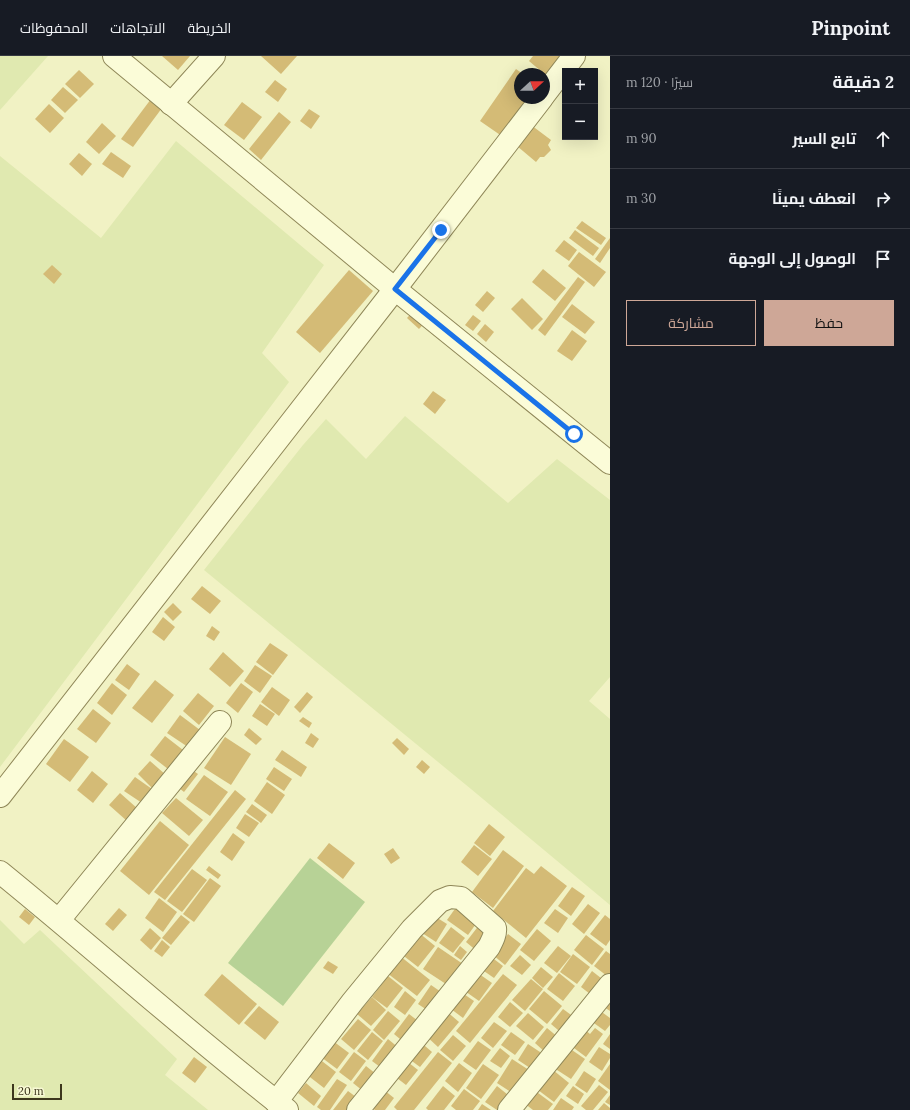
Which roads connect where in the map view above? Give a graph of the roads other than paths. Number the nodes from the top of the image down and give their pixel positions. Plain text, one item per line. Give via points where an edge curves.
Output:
1 (114, 56) edge
2 (214, 56) edge
3 (574, 56) edge
4 (550, 87) edge
5 (171, 104) junction
6 (537, 104) edge
7 (395, 289) junction
8 (610, 463) edge
9 (220, 722) dead end
10 (0, 796) edge
11 (0, 872) edge
12 (59, 920) junction
13 (610, 985) edge
14 (281, 1106) edge
15 (358, 1110) edge
16 (509, 1110) edge

1 - 5 street
2 - 5 street
3 - 4 street
5 - 7 street
6 - 7 street
7 - 8 street
7 - 10 street
9 - 12 street
11 - 12 street
12 - 14 street
13 - 16 street
14 - 15 street via 353,1002 412,928 440,901 450,897 462,898 495,928 493,940

